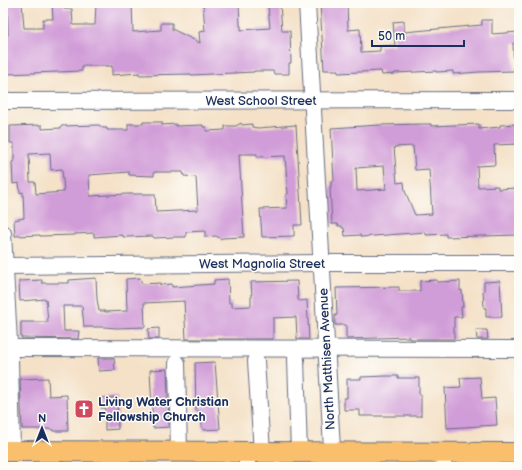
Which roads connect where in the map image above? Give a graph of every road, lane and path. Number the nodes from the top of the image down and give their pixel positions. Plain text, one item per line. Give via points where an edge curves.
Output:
1 (306, 3) edge
2 (519, 100) edge
3 (3, 101) edge
4 (312, 101) junction
5 (3, 233) edge
6 (4, 256) edge
7 (322, 263) junction
8 (519, 263) edge
9 (326, 349) junction
10 (519, 349) edge
11 (8, 356) edge
12 (296, 359) dead end
13 (256, 361) dead end
14 (177, 364) dead end
15 (7, 451) edge
16 (179, 452) junction
17 (299, 452) junction
18 (519, 453) edge
19 (252, 457) edge
20 (333, 460) edge
21 (443, 460) edge
22 (476, 460) edge

1 - 4 street, North Matthisen Avenue
2 - 4 street, West School Street
3 - 4 street, West School Street
4 - 7 street, North Matthisen Avenue
5 - 6 street
6 - 7 street, West Magnolia Street
6 - 11 street
7 - 8 street, West Magnolia Street
7 - 9 street, North Matthisen Avenue
9 - 10 street
9 - 11 street
9 - 20 street, North Matthisen Avenue
11 - 15 street
12 - 17 street
13 - 19 street
14 - 16 street
15 - 16 main road
16 - 19 main road
17 - 19 main road
17 - 20 main road
18 - 22 main road
20 - 21 main road
21 - 22 main road

